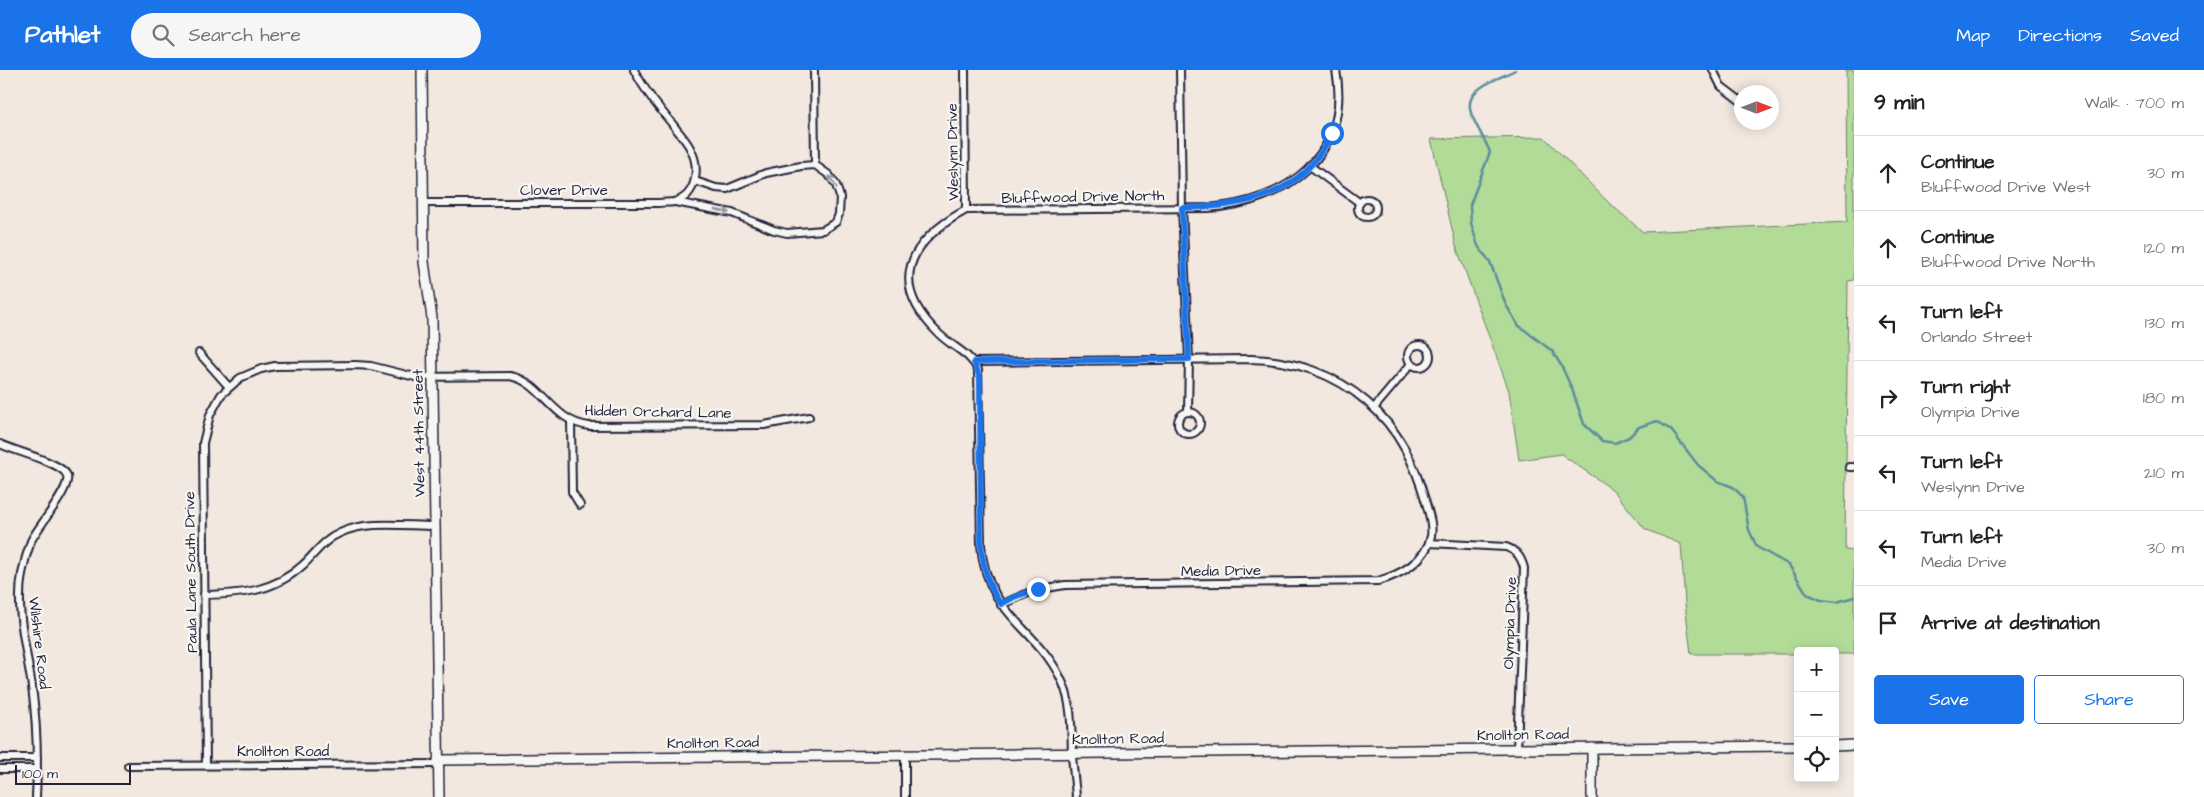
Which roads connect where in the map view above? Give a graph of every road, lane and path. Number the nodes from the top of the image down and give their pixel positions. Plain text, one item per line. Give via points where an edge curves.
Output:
1 (422, 70) edge
2 (634, 70) edge
3 (814, 70) edge
4 (965, 70) edge
5 (1180, 70) edge
6 (1336, 70) edge
7 (1712, 70) edge
8 (1734, 96) edge
9 (815, 166) junction
10 (1310, 166) junction
11 (695, 181) junction
12 (675, 202) junction
13 (423, 203) junction
14 (1360, 203) dead end
15 (1182, 208) junction
16 (966, 210) junction
17 (198, 353) dead end
18 (1189, 359) junction
19 (974, 362) junction
20 (1411, 364) dead end
21 (432, 377) junction
22 (229, 387) junction
23 (1374, 408) junction
24 (1188, 412) dead end
25 (809, 417) dead end
26 (571, 421) junction
27 (0, 444) edge
28 (580, 504) dead end
29 (434, 526) junction
30 (1429, 543) junction
31 (204, 595) junction
32 (1001, 604) junction
33 (1854, 745) edge
34 (1794, 746) edge
35 (1839, 746) edge
36 (1592, 748) junction
37 (1517, 749) junction
38 (1072, 753) junction
39 (905, 755) junction
40 (0, 758) edge
41 (37, 758) junction
42 (438, 762) junction
43 (206, 765) junction
44 (128, 766) dead end
45 (37, 769) junction
46 (0, 770) edge
47 (36, 797) edge
48 (439, 797) edge
49 (905, 797) edge
50 (1076, 797) edge
51 (1592, 797) edge

1 - 13 street, West 44th Street
2 - 11 street via 649,95 690,147 696,163
3 - 9 street
4 - 16 street, Weslynn Drive
5 - 15 street
6 - 10 street, Bluffwood Drive North via 1339,96 1335,122 1327,143
7 - 8 street via 1721,86
9 - 11 street via 766,173 727,189
12 -> 9 street, Clover Drive via 732,213 780,232 824,230 838,218 840,196 828,175
10 - 14 street
10 - 15 street, Bluffwood Drive North via 1287,186 1256,200 1225,206
11 - 12 street via 690,190
12 - 13 street, Clover Drive
13 - 21 street, West 44th Street via 424,267 431,304
15 - 16 street, Bluffwood Drive North
15 - 18 street
16 - 19 street, Weslynn Drive via 940,228 914,254 908,276 913,298 934,328
17 - 22 street
18 - 19 street
18 - 23 street via 1258,359 1294,364 1337,381
18 - 24 street
19 - 32 street via 980,378 982,553 990,585
20 - 23 street
21 - 22 street, Hidden Orchard Lane via 405,376 364,365 275,366 247,374
21 - 26 street, Hidden Orchard Lane via 516,377 532,386
21 - 29 street, West 44th Street
22 - 31 street, Paula Lane South Drive via 212,408 204,436
23 - 30 street via 1402,442 1417,473 1431,520
25 - 26 street, Hidden Orchard Lane via 764,425 595,426
26 - 28 street via 572,492
27 - 41 street, Wilshire Road via 27,456 52,462 67,475 64,494 31,542 21,581 20,610 34,706
29 - 31 street via 349,529 326,541 298,570 276,584 245,593
29 - 42 street, West 44th Street
30 - 32 street, Media Drive via 1408,568 1371,582 1065,585 1035,590
30 - 37 street, Olympia Drive via 1506,547 1522,560
31 - 43 street, Paula Lane South Drive
32 - 38 street via 1048,656 1060,678 1070,710
33 - 35 street
34 - 36 street, Knollton Road
36 - 37 street, Knollton Road
36 - 51 street
37 - 38 street, Knollton Road
38 - 39 street, Knollton Road
38 - 50 street
39 - 42 street, Knollton Road
39 - 49 street
40 - 41 street
41 - 45 street, Wilshire Road
42 - 43 street, Knollton Road
42 - 48 street, West 44th Street
43 - 44 street, Knollton Road
45 - 46 street
45 - 47 street, Wilshire Road

